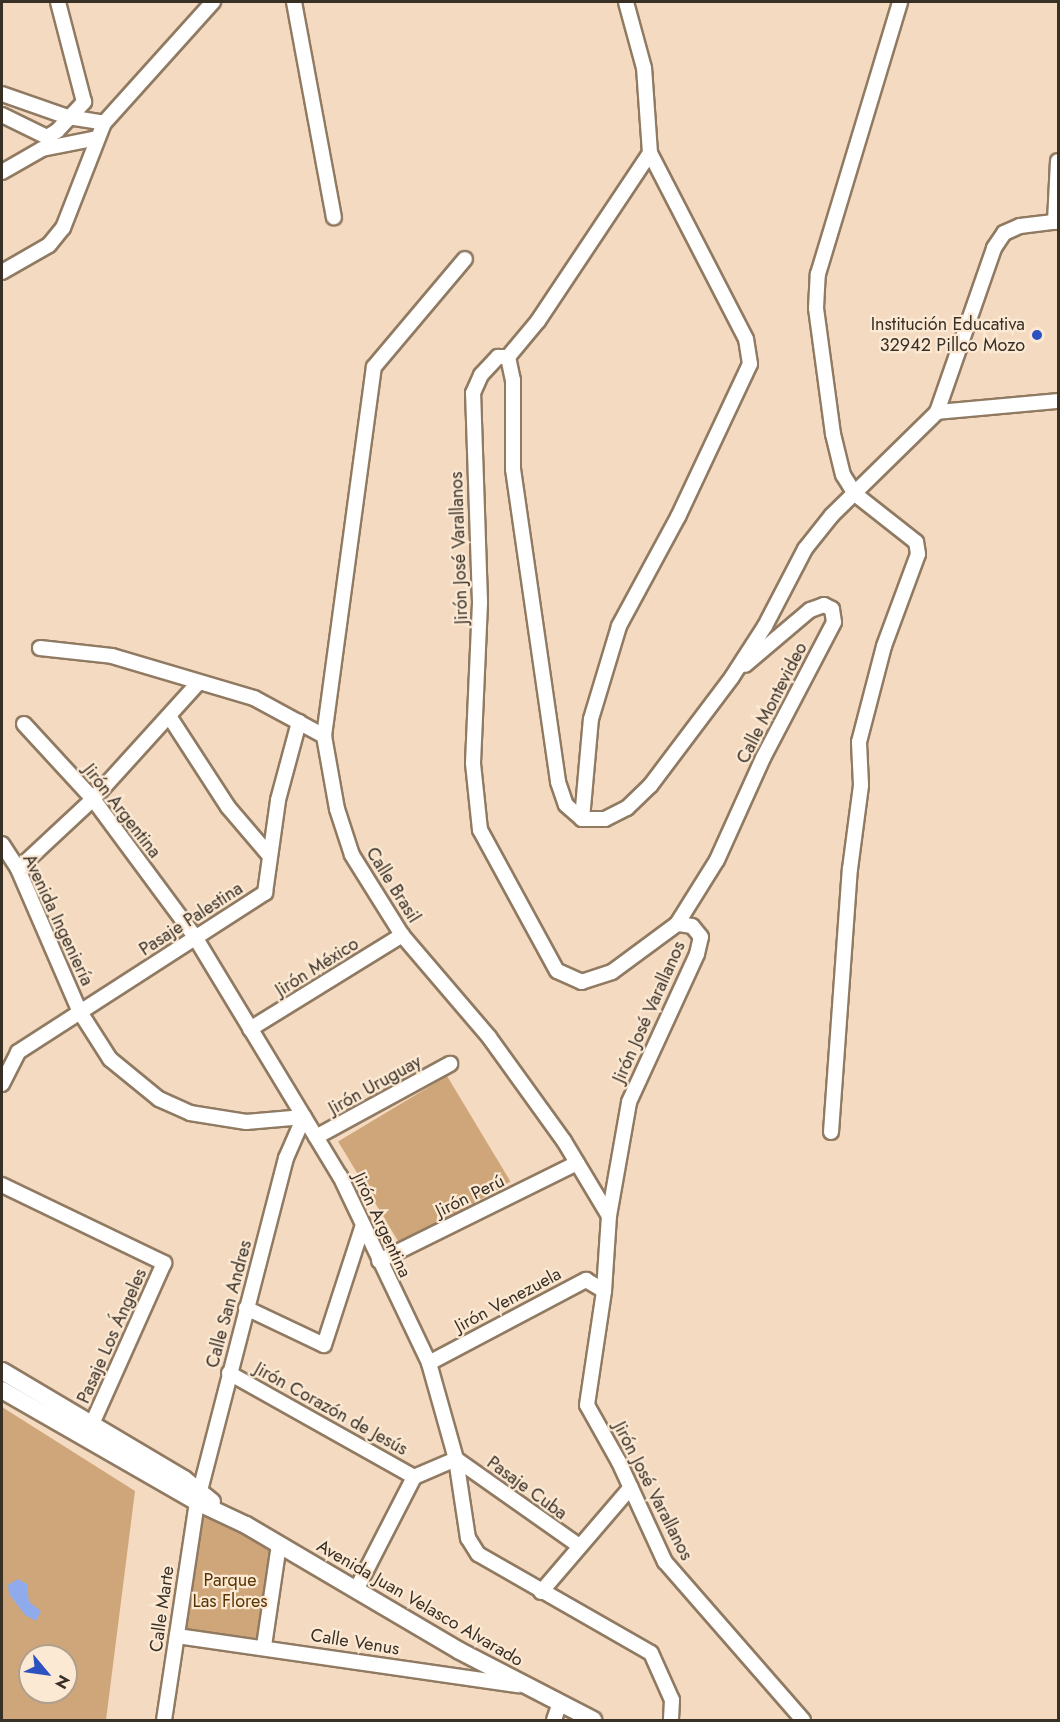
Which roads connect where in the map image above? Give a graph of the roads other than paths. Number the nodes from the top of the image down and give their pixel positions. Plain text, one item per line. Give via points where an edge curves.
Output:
1 (58, 2) edge
2 (213, 2) edge
3 (294, 2) edge
4 (626, 2) edge
5 (900, 2) edge
6 (2, 94) edge
7 (2, 115) edge
8 (68, 117) junction
9 (104, 123) junction
10 (97, 138) junction
11 (650, 153) junction
12 (1059, 161) edge
13 (2, 172) edge
14 (334, 217) dead end
15 (1057, 221) edge
16 (465, 259) dead end
17 (2, 272) edge
18 (508, 357) junction
19 (1059, 401) edge
20 (937, 412) junction
21 (855, 494) junction
22 (40, 648) dead end
23 (732, 677) junction
24 (198, 683) junction
25 (169, 716) junction
26 (299, 722) junction
27 (24, 724) dead end
28 (324, 736) junction
29 (93, 799) junction
30 (582, 819) junction
31 (2, 844) edge
32 (269, 855) junction
33 (18, 869) junction
34 (677, 924) junction
35 (402, 935) junction
36 (195, 937) junction
37 (80, 1012) junction
38 (250, 1029) junction
39 (450, 1064) dead end
40 (2, 1084) edge
41 (304, 1117) junction
42 (831, 1132) dead end
43 (316, 1137) junction
44 (577, 1163) junction
45 (2, 1185) edge
46 (609, 1216) junction
47 (363, 1225) junction
48 (379, 1261) junction
49 (604, 1291) junction
50 (246, 1308) junction
51 (429, 1363) junction
52 (2, 1371) edge
53 (230, 1373) junction
54 (2, 1390) edge
55 (92, 1424) junction
56 (456, 1459) junction
57 (414, 1477) junction
58 (631, 1487) junction
59 (198, 1497) junction
60 (279, 1545) junction
61 (578, 1545) junction
62 (356, 1590) junction
63 (541, 1592) junction
64 (177, 1636) junction
65 (264, 1646) junction
66 (527, 1686) junction
67 (560, 1703) junction
68 (164, 1720) edge
69 (554, 1720) edge
70 (593, 1720) edge
71 (671, 1720) edge
72 (803, 1720) edge

1 - 8 street via 84,102
2 - 9 street
3 - 14 street
4 - 11 street via 644,68
5 - 21 street via 818,274 816,308 833,434 843,475
6 - 8 street
7 - 8 street via 47,137
8 - 9 street
9 - 10 street
10 - 13 street via 42,149
10 - 17 street via 63,228 49,245
11 - 18 street via 538,321
11 - 30 street via 746,339 750,364 678,517 619,626 591,719
12 - 15 street
15 - 20 street via 1020,226 1004,233 994,248
16 - 28 street via 374,367
18 - 30 street via 513,380 513,469 558,782 566,805
18 - 34 street, Jirón José Varallanos via 498,357 481,375 473,393 480,602 473,763 480,830 557,971 582,982 612,972
19 - 20 street
20 - 21 street
21 - 23 street via 805,549 765,626
21 - 42 street via 916,542 918,554 884,646 859,742 861,785 848,891
22 - 24 street via 112,656
23 - 30 street via 651,786 627,808 605,819
23 - 34 street, Calle Montevideo via 810,610 824,605 832,609 834,622 763,758 717,860
24 - 25 street
24 - 26 street via 254,698
25 - 29 street
25 - 32 street via 228,807
26 - 28 street
26 - 32 street, Pasaje Palestina
27 - 29 street, Jirón Argentina
28 - 35 street, Calle Brasil via 337,809 352,855
29 - 33 street
29 - 36 street, Jirón Argentina
31 - 33 street, Avenida Ingeniería
32 - 36 street, Pasaje Palestina via 265,893
33 - 37 street, Avenida Ingeniería
34 - 46 street, Jirón José Varallanos via 692,926 700,937 697,954 629,1102
35 - 38 street, Jirón México
35 - 44 street, Calle Brasil via 489,1037
36 - 37 street, Pasaje Palestina
36 - 38 street, Jirón Argentina
37 - 40 street, Pasaje Palestina via 18,1052
37 - 41 street, Avenida Ingeniería via 110,1059 159,1099 190,1113 246,1122
38 - 41 street, Jirón Argentina
39 - 43 street, Jirón Uruguay
41 - 43 street, Jirón Argentina
41 - 50 street, Calle San Andres via 286,1158
43 - 47 street, Jirón Argentina
44 - 46 street, Calle Brasil
44 - 48 street, Jirón Perú
45 - 55 street, Pasaje Los Ángeles via 164,1263
46 - 49 street, Jirón José Varallanos
47 - 48 street, Jirón Argentina
47 - 50 street via 324,1345
48 - 51 street, Jirón Argentina
49 - 51 street, Jirón Venezuela via 586,1280
49 - 58 street, Jirón José Varallanos via 587,1405
50 - 53 street, Calle San Andres
51 - 56 street, Jirón Argentina
52 - 55 street, Avenida Juan Velasco Alvarado
53 - 57 street, Jirón Corazón de Jesús
53 - 59 street, Calle San Andres
54 - 59 street, Avenida Juan Velasco Alvarado
55 - 59 street, Avenida Juan Velasco Alvarado
56 - 57 street
56 - 61 street, Pasaje Cuba
56 - 63 street, Jirón Argentina via 468,1539 478,1554
57 - 62 street
58 - 61 street
58 - 72 street, Jirón José Varallanos via 665,1562
59 - 60 street, Avenida Juan Velasco Alvarado
59 - 64 street, Calle Marte
60 - 62 street, Avenida Juan Velasco Alvarado
60 - 65 street
61 - 63 street
62 - 66 street, Avenida Juan Velasco Alvarado
63 - 71 street, Jirón Argentina via 651,1653 672,1700
64 - 65 street, Calle Venus
64 - 68 street, Calle Marte
65 - 66 street, Calle Venus
66 - 67 street, Avenida Juan Velasco Alvarado
67 - 69 street
67 - 70 street, Avenida Juan Velasco Alvarado

